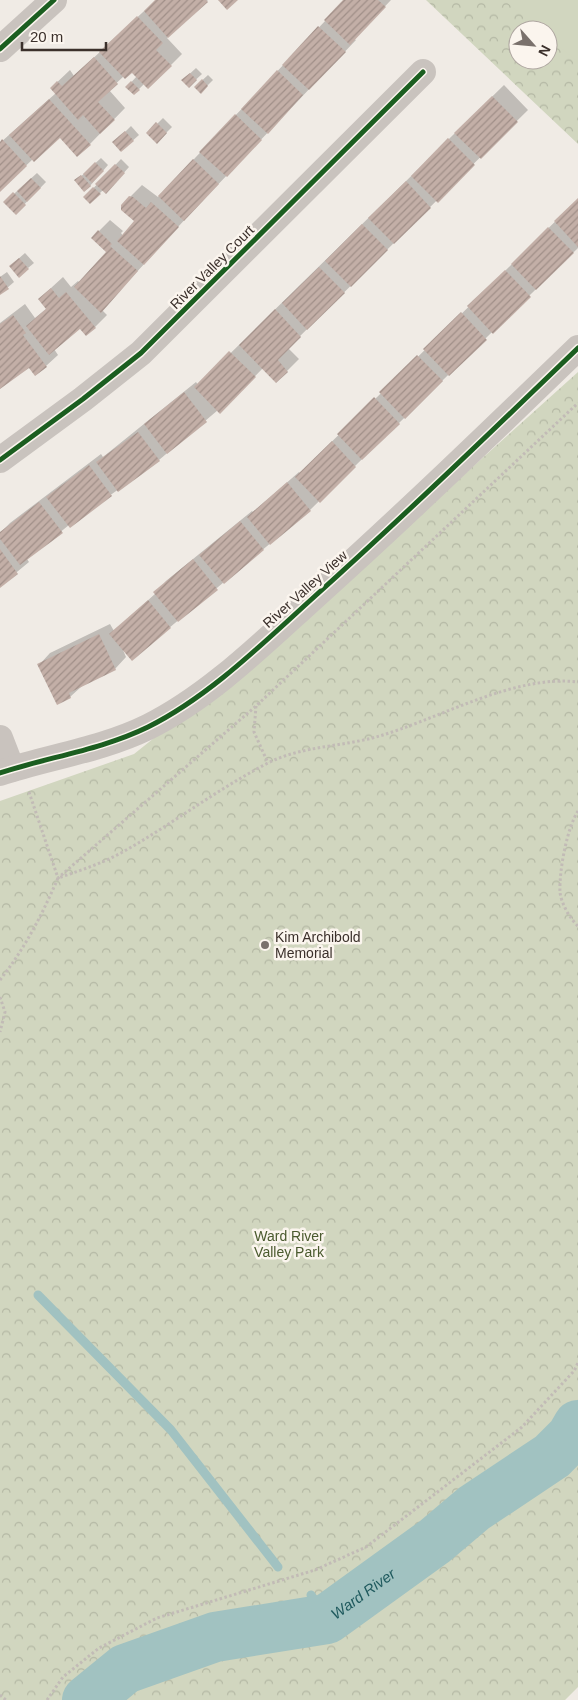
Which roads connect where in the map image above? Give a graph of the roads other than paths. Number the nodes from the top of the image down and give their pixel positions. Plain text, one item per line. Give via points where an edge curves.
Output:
1 (54, 0) edge
2 (0, 49) edge
3 (424, 72) dead end
4 (578, 348) edge
5 (0, 460) edge
6 (0, 738) edge
7 (6, 771) edge

1 - 2 street
3 - 5 street, River Valley Court via 141,353
4 - 7 street, River Valley View via 399,520 202,693 148,727 99,746
6 - 7 street

